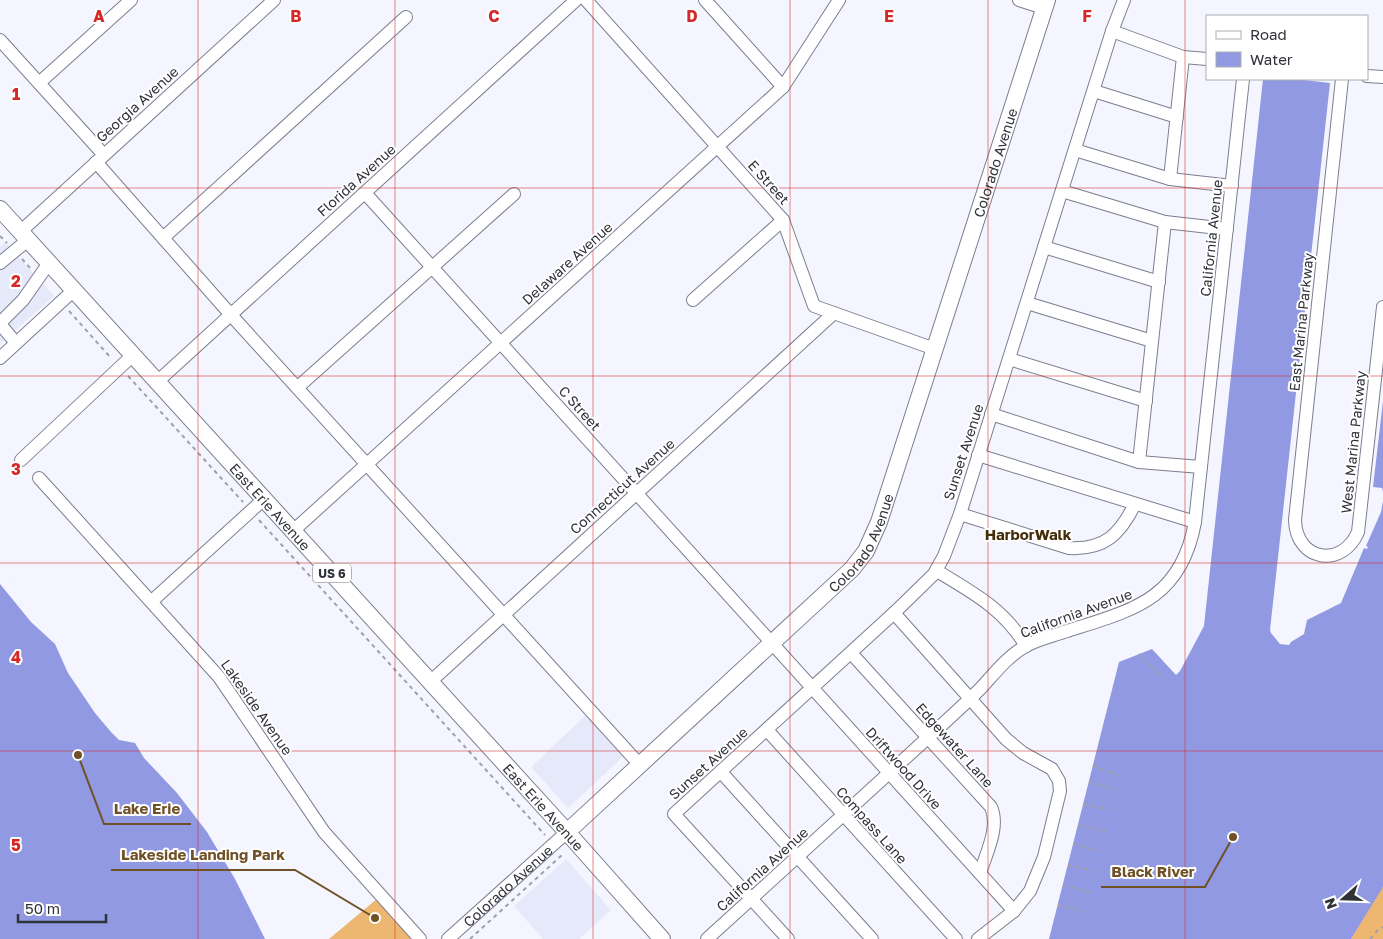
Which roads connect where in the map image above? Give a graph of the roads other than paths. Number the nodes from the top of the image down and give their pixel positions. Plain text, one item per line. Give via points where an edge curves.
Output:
1 (130, 0) edge
2 (274, 0) edge
3 (576, 0) edge
4 (586, 0) edge
5 (839, 0) edge
6 (1019, 0) edge
7 (1124, 0) edge
8 (713, 3) edge
9 (1046, 4) edge
10 (406, 17) dead end
11 (1112, 31) junction
12 (0, 40) edge
13 (1183, 57) junction
14 (1206, 59) edge
15 (1368, 76) edge
16 (1383, 77) edge
17 (1243, 80) edge
18 (1342, 80) edge
19 (39, 83) junction
20 (783, 87) junction
21 (1094, 91) junction
22 (1177, 117) junction
23 (718, 147) junction
24 (1076, 150) junction
25 (100, 159) junction
26 (1170, 179) junction
27 (1232, 186) junction
28 (1062, 191) junction
29 (365, 193) junction
30 (514, 194) dead end
31 (0, 209) edge
32 (783, 220) junction
33 (1165, 222) junction
34 (1227, 230) junction
35 (24, 236) junction
36 (162, 238) junction
37 (1044, 246) junction
38 (49, 263) junction
39 (0, 264) edge
40 (433, 268) junction
41 (1159, 282) junction
42 (74, 290) junction
43 (693, 300) dead end
44 (1027, 303) junction
45 (1383, 307) edge
46 (834, 313) junction
47 (231, 314) junction
48 (0, 323) edge
49 (1152, 341) junction
50 (16, 343) junction
51 (501, 343) junction
52 (935, 348) junction
53 (133, 355) junction
54 (0, 358) edge
55 (1009, 359) junction
56 (157, 382) junction
57 (298, 387) junction
58 (1146, 401) junction
59 (991, 414) junction
60 (978, 455) junction
61 (21, 460) dead end
62 (1139, 462) junction
63 (368, 464) junction
64 (1201, 467) junction
65 (39, 478) dead end
66 (636, 494) junction
67 (264, 499) junction
68 (1135, 504) junction
69 (960, 514) junction
70 (1195, 522) junction
71 (293, 531) junction
72 (1321, 555) joint
73 (936, 570) junction
74 (152, 601) junction
75 (894, 613) junction
76 (504, 614) junction
77 (772, 644) junction
78 (1026, 646) junction
79 (851, 653) junction
80 (430, 682) junction
81 (812, 688) junction
82 (971, 699) junction
83 (767, 730) junction
84 (928, 737) junction
85 (640, 765) junction
86 (721, 772) junction
87 (889, 773) junction
88 (844, 815) junction
89 (567, 832) junction
90 (797, 857) junction
91 (980, 873) junction
92 (751, 899) junction
93 (1014, 911) junction
94 (420, 939) edge
95 (448, 939) edge
96 (662, 939) edge
97 (708, 939) edge
98 (788, 939) edge
99 (872, 939) edge
100 (956, 939) edge
101 (978, 939) edge

1 - 19 street
2 - 25 street, Georgia Avenue
3 - 29 street, Florida Avenue
4 - 23 street, E Street
5 - 20 street, Delaware Avenue
6 - 9 street
7 - 11 street, Sunset Avenue
8 - 20 street
9 - 52 main road, Colorado Avenue
10 - 36 street
11 - 13 street
11 - 21 street, Sunset Avenue
12 - 19 street
13 - 14 street
13 - 22 street
15 - 16 street
17 - 27 street, California Avenue
18 - 72 street, East Marina Parkway via 1295,520 1299,540 1313,553
19 - 25 street
20 - 23 street, Delaware Avenue
21 - 22 street
21 - 24 street, Sunset Avenue
22 - 26 street
23 - 32 street, E Street
23 - 51 street, Delaware Avenue
24 - 26 street
24 - 28 street, Sunset Avenue
25 - 35 street, Georgia Avenue
25 - 36 street
26 - 27 street
27 - 34 street, California Avenue
28 - 33 street
28 - 37 street, Sunset Avenue
29 - 40 street, C Street
29 - 47 street, Florida Avenue
30 - 40 street
31 - 35 main road, East Erie Avenue / US 6
32 - 43 street
32 - 46 street, E Street via 814,306
33 - 34 street
33 - 41 street
34 - 64 street, California Avenue
35 - 38 main road, East Erie Avenue / US 6
35 - 39 street, Georgia Avenue
36 - 47 street
37 - 41 street
37 - 44 street, Sunset Avenue
38 - 42 main road, East Erie Avenue / US 6
38 - 48 street via 24,300
40 - 51 street, C Street
40 - 57 street
41 - 49 street
42 - 50 street
42 - 53 main road, East Erie Avenue / US 6
44 - 49 street
44 - 55 street, Sunset Avenue
45 - 72 street, West Marina Parkway via 1358,532 1355,540 1340,553
46 - 52 street, E Street
46 - 66 street, Connecticut Avenue
47 - 56 street, Florida Avenue
47 - 57 street
48 - 50 street
49 - 58 street
50 - 54 street
51 - 63 street, Delaware Avenue
51 - 66 street, C Street
52 - 77 main road, Colorado Avenue via 871,542 852,569
53 - 56 main road, East Erie Avenue / US 6
53 - 61 street
55 - 58 street
55 - 59 street, Sunset Avenue
56 - 67 main road, East Erie Avenue / US 6
57 - 63 street
58 - 62 street
59 - 60 street, Sunset Avenue
59 - 62 street
60 - 68 street
60 - 69 street, Sunset Avenue
62 - 64 street
63 - 71 street, Delaware Avenue
63 - 76 street
64 - 70 street, California Avenue
65 - 74 street, Lakeside Avenue
66 - 76 street, Connecticut Avenue
66 - 77 street, C Street
67 - 71 main road, East Erie Avenue / US 6
67 - 74 street
68 - 69 street via 1116,534 1082,548 1069,548
68 - 70 street
69 - 73 street, Sunset Avenue
70 - 78 street, California Avenue via 1189,548 1181,564 1167,585 1153,598 1114,616
71 - 80 main road, East Erie Avenue / US 6
73 - 75 street, Sunset Avenue via 928,582
73 - 78 street via 998,610 1013,625
74 - 94 street, Lakeside Avenue via 224,684 324,832
75 - 79 street, Sunset Avenue
75 - 82 street
76 - 80 street, Connecticut Avenue
76 - 85 street
77 - 81 street, Driftwood Drive
77 - 85 main road, Colorado Avenue
78 - 82 street, California Avenue
79 - 81 street, Sunset Avenue
79 - 84 street, Edgewater Lane
80 - 89 main road, East Erie Avenue / US 6
81 - 83 street, Sunset Avenue
81 - 87 street, Driftwood Drive
82 - 84 street, California Avenue
82 - 93 street via 1011,744 1052,769 1059,781 1048,839 1033,884
83 - 86 street, Sunset Avenue
83 - 88 street, Compass Lane
84 - 87 street, California Avenue
84 - 91 street, Edgewater Lane via 992,810 992,832
85 - 89 main road, Colorado Avenue
86 - 90 street
86 - 92 street, Sunset Avenue via 674,814
87 - 88 street, California Avenue
87 - 91 street, Driftwood Drive
88 - 90 street, California Avenue
88 - 100 street, Compass Lane
89 - 95 street, Colorado Avenue
89 - 96 main road, East Erie Avenue / US 6
90 - 92 street, California Avenue
90 - 99 street
91 - 93 street, Driftwood Drive
92 - 97 street, California Avenue
92 - 98 street
93 - 101 street

